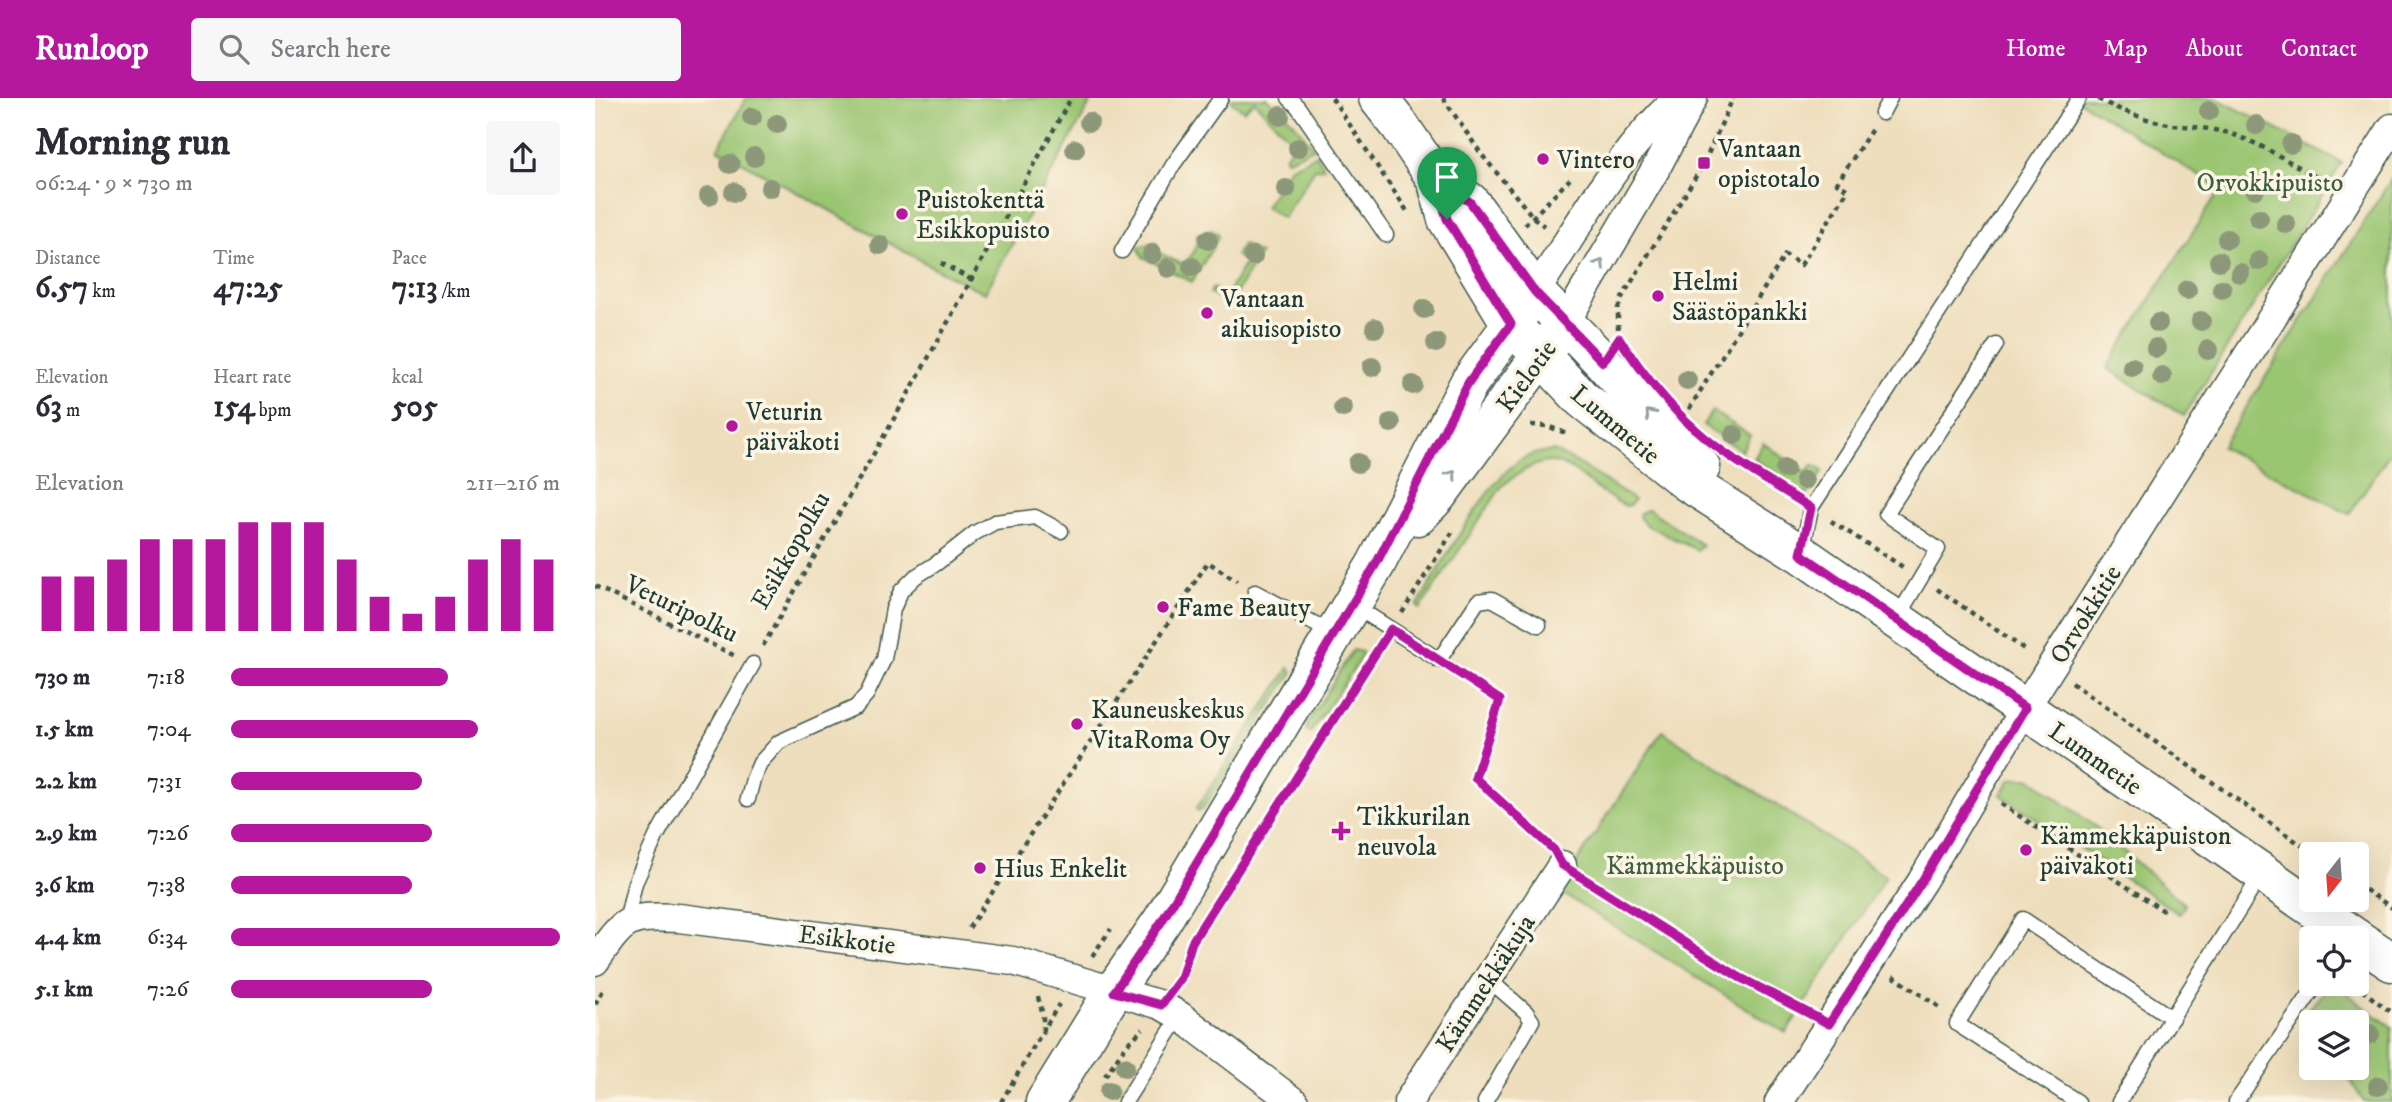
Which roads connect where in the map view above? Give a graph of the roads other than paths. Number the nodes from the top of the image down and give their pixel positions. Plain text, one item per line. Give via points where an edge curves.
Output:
1 (1220, 98) edge
2 (1289, 98) edge
3 (1378, 98) edge
4 (1678, 98) edge
5 (1693, 98) edge
6 (1890, 98) edge
7 (2079, 98) edge
8 (1882, 113) road end
9 (2392, 128) edge
10 (1436, 179) junction
11 (1386, 235) dead end
12 (1122, 251) dead end
13 (1535, 292) junction
14 (1565, 323) junction
15 (1511, 324) junction
16 (1996, 345) dead end
17 (1540, 355) junction
18 (1061, 531) dead end
19 (1801, 554) junction
20 (1376, 564) junction
21 (1255, 592) road end
22 (1343, 619) junction
23 (1896, 619) junction
24 (1539, 625) dead end
25 (753, 664) road end
26 (2025, 708) junction
27 (748, 799) dead end
28 (1562, 865) road end
29 (2262, 873) junction
30 (626, 922) junction
31 (2337, 926) edge
32 (595, 961) edge
33 (1487, 978) junction
34 (1114, 992) junction
35 (2309, 996) edge
36 (1171, 1011) junction
37 (2172, 1018) junction
38 (2240, 1100) edge
39 (1045, 1102) edge
40 (1125, 1102) edge
41 (1294, 1102) edge
42 (1408, 1102) edge
43 (1485, 1102) edge
44 (1779, 1102) edge
45 (2078, 1102) edge
46 (2119, 1102) edge

1 - 12 lane
2 - 11 lane
3 - 10 street, Lummetie
4 - 13 street, Kielotie via 1632,149
14 -> 5 street, Kielotie
6 - 8 lane
7 - 19 lane via 1811,508
9 - 26 street, Orvokkitie
10 - 13 street, Lummetie via 1470,202
10 - 15 street, Lummetie via 1447,219
13 - 14 street, Lummetie
13 - 15 street, Kielotie
14 - 17 street, Kielotie
19 -> 14 street, Lummetie via 1675,442
15 - 17 street, Lummetie
15 - 20 street, Kielotie via 1468,383
16 - 23 lane via 1886,514 1938,549
17 - 19 street, Lummetie via 1582,400 1687,482
20 -> 17 street, Kielotie via 1437,496
18 - 27 lane via 1035,517 995,522 915,576 893,609 884,659 867,694 856,707 779,742 760,763
19 - 23 street, Lummetie
20 - 22 street, Kielotie
21 - 22 lane
22 - 24 lane via 1391,629 1439,660 1478,601 1492,598
22 - 34 street, Kielotie via 1162,921
23 - 26 street, Lummetie
25 - 30 lane via 656,837 635,883
26 - 29 street, Lummetie
26 - 44 street, Orvokkitie via 1922,881
28 - 33 street, Kämmekkäkuja
29 - 31 street, Lummetie
29 - 37 lane
30 - 32 street
30 - 34 street, Esikkotie via 679,918 1013,961
33 - 42 street, Kämmekkäkuja
33 - 43 lane via 1532,1021
34 - 36 street, Esikkotie
34 - 39 street, Kielotie
35 - 38 lane
36 - 40 lane
36 - 41 street
37 - 45 lane via 2023,919 1957,1024
37 - 46 lane

